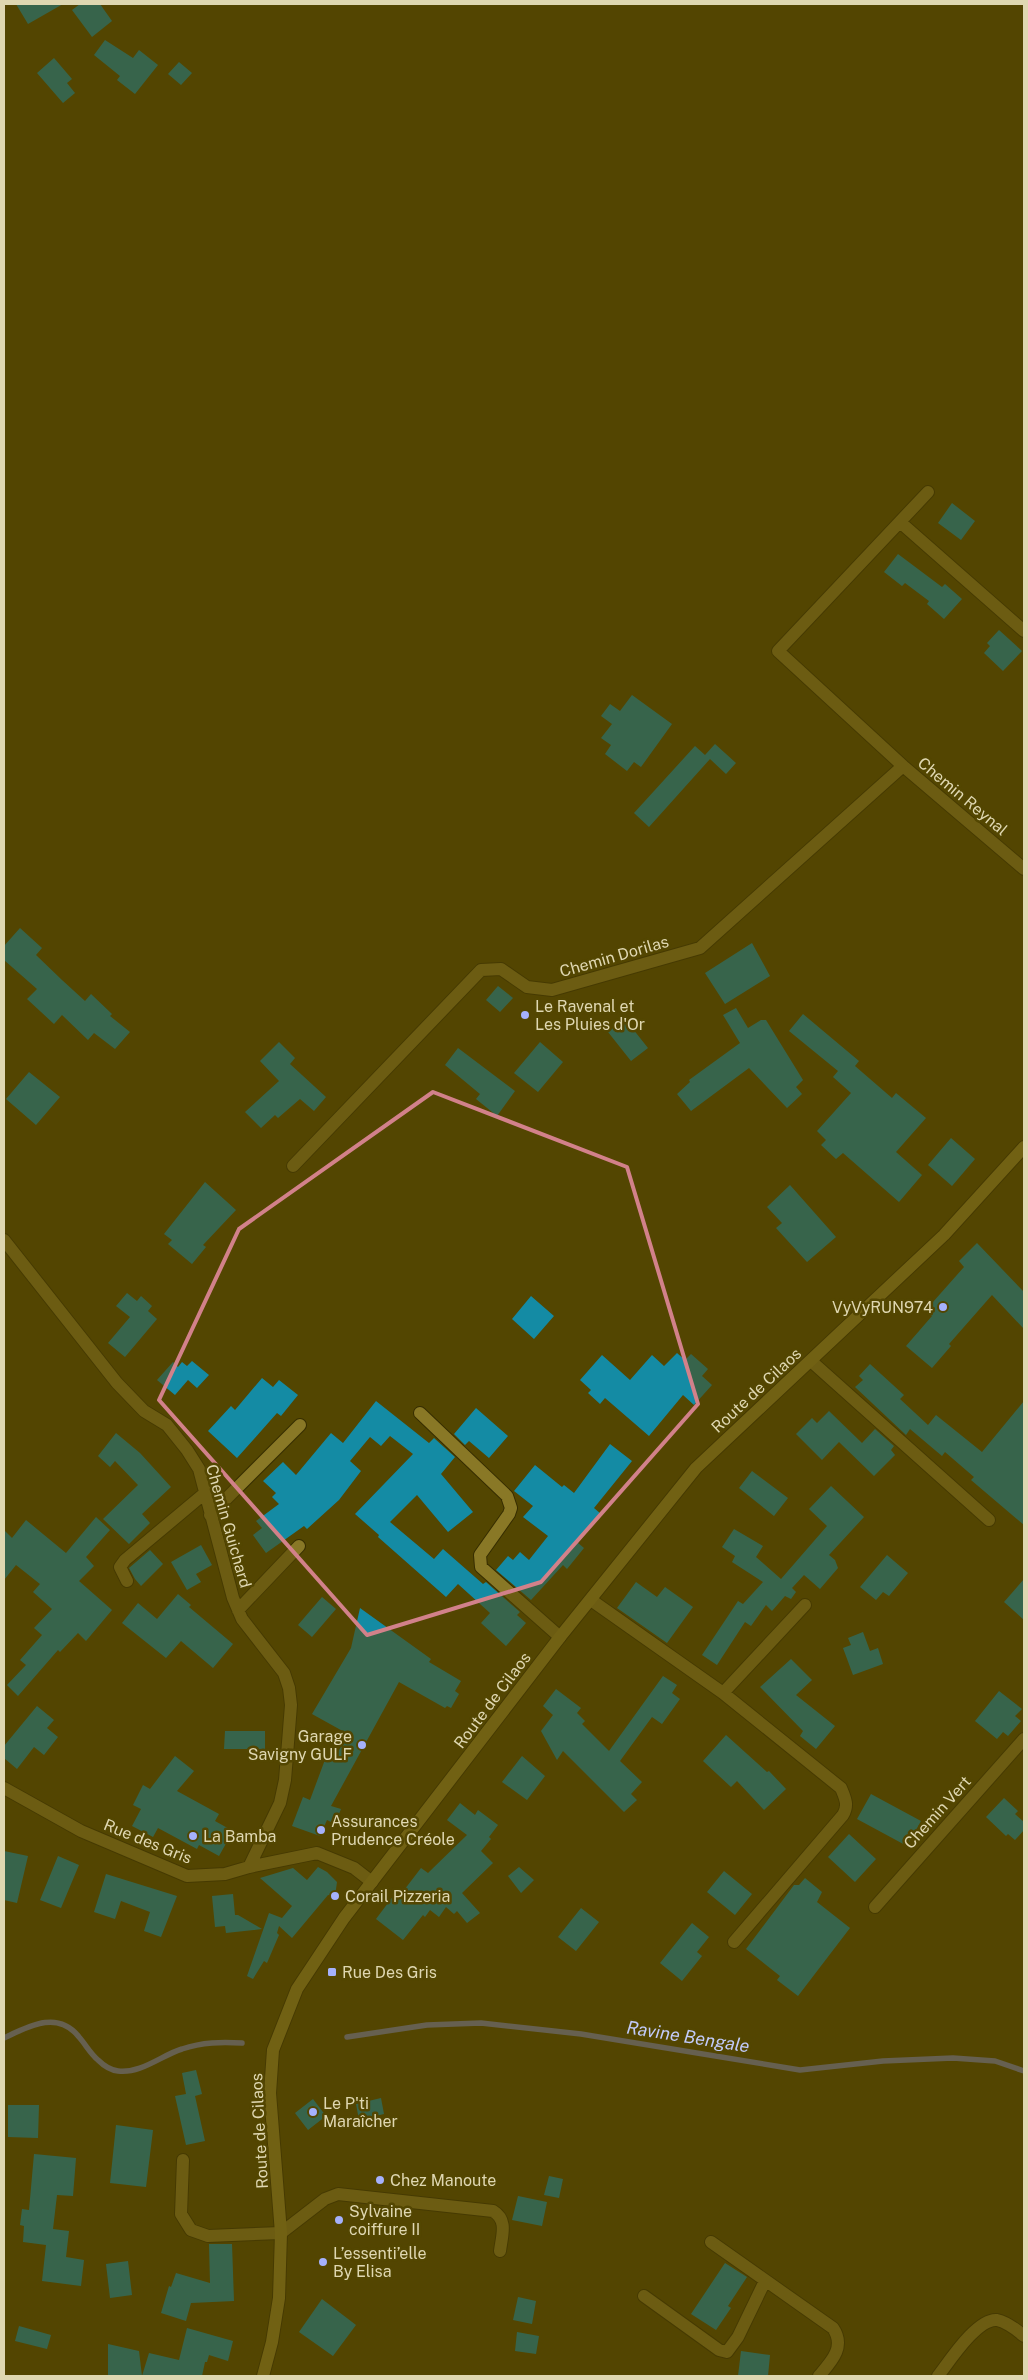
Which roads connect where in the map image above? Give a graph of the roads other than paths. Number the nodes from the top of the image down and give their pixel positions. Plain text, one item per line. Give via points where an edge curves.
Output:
1 (928, 492) dead end
2 (900, 522) junction
3 (1024, 631) edge
4 (903, 766) junction
5 (1024, 869) edge
6 (1024, 1147) edge
7 (1024, 1152) edge
8 (294, 1166) dead end
9 (1009, 1166) junction
10 (4, 1240) edge
11 (810, 1361) junction
12 (420, 1413) dead end
13 (300, 1425) dead end
14 (205, 1493) junction
15 (210, 1515) junction
16 (989, 1520) dead end
17 (298, 1546) dead end
18 (127, 1581) dead end
19 (591, 1600) junction
20 (805, 1605) dead end
21 (238, 1610) junction
22 (560, 1637) junction
23 (723, 1693) junction
24 (1024, 1739) edge
25 (4, 1788) edge
26 (249, 1867) junction
27 (372, 1882) junction
28 (875, 1907) dead end
29 (734, 1942) dead end
30 (182, 2160) dead end
31 (281, 2233) junction
32 (711, 2242) dead end
33 (500, 2251) dead end
34 (765, 2280) junction
35 (644, 2296) dead end
36 (1024, 2336) edge
37 (264, 2376) edge
38 (818, 2376) edge
39 (938, 2376) edge

1 - 2 street
2 - 3 street
2 - 4 street, Chemin Reynal via 778,651
4 - 5 street, Chemin Reynal
4 - 8 street, Chemin Dorilas via 700,948 552,990 527,987 501,969 481,970
6 - 9 main road, Route de Cilaos
7 - 9 main road, Route de Cilaos
9 - 11 main road, Route de Cilaos via 944,1235
10 - 14 street, Chemin Guichard via 117,1383 144,1411 167,1425 187,1450 199,1469
11 - 16 street
11 - 19 main road, Route de Cilaos via 696,1468
12 - 22 street via 507,1496 511,1508 509,1514 480,1556 481,1567
13 - 15 street
14 - 15 street, Chemin Guichard
14 - 18 street via 125,1560 120,1567
15 - 21 street, Chemin Guichard
17 - 21 street
19 - 22 main road, Route de Cilaos
19 - 23 street
20 - 23 street
21 - 26 street, Chemin Guichard via 284,1673 291,1705 280,1803
22 - 27 main road, Route de Cilaos
23 - 29 street via 841,1788 846,1800 843,1816
24 - 28 street, Chemin Vert
25 - 26 street, Rue des Gris via 81,1831 187,1876 225,1874
26 - 27 street, Rue des Gris via 317,1853 354,1868
27 - 31 main road, Route de Cilaos via 297,1989 272,2050 270,2094
30 - 31 street via 181,2214 191,2230 208,2236
31 - 33 street via 325,2199 338,2194 493,2211 501,2216 503,2222
31 - 37 main road, Route de Cilaos via 279,2298
32 - 34 street
34 - 35 street via 738,2337 727,2352 718,2350
34 - 38 street via 833,2328 839,2337 838,2349
36 - 39 street via 996,2320 984,2323

